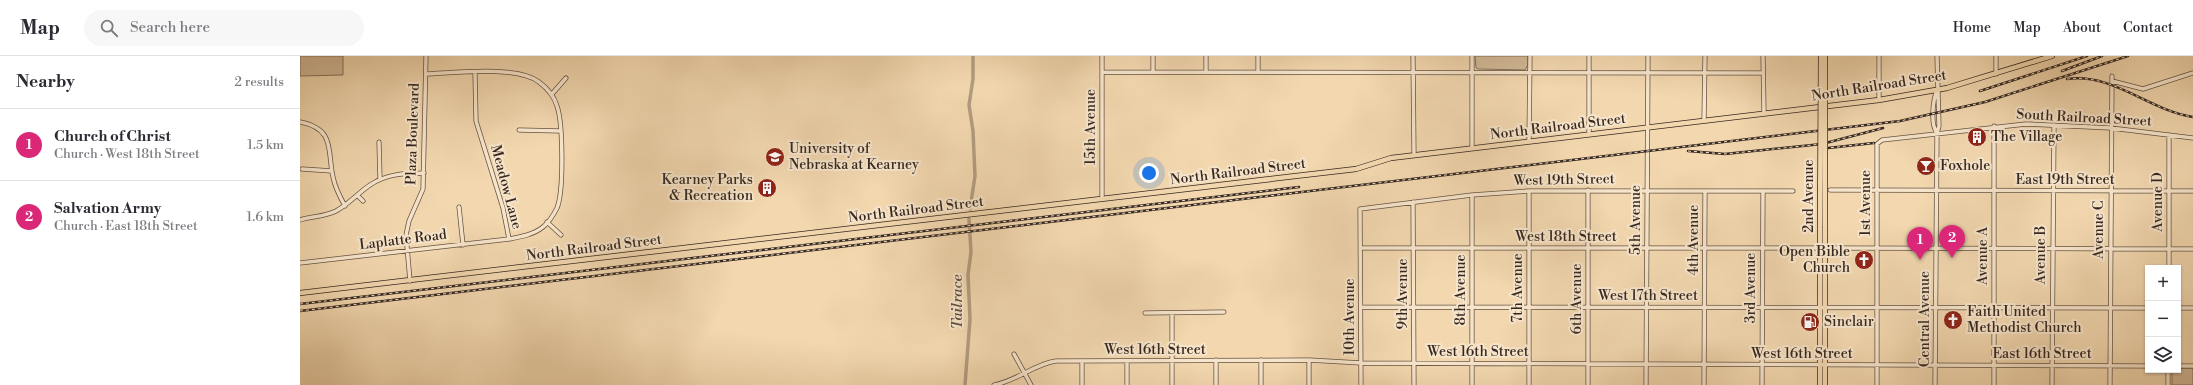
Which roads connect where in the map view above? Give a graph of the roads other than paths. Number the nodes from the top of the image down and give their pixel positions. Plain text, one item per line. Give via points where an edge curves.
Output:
1 (426, 56) edge
2 (1102, 56) edge
3 (1153, 56) edge
4 (1206, 56) edge
5 (1258, 56) edge
6 (1414, 56) edge
7 (1472, 56) edge
8 (1530, 56) edge
9 (1589, 56) edge
10 (1648, 56) edge
11 (1705, 56) edge
12 (1763, 56) edge
13 (1821, 56) edge
14 (1825, 56) edge
15 (1879, 56) edge
16 (1937, 56) edge
17 (1996, 56) edge
18 (2052, 56) edge
19 (1102, 72) junction
20 (1153, 72) junction
21 (1206, 72) junction
22 (1258, 72) junction
23 (475, 73) junction
24 (1414, 73) junction
25 (1472, 73) junction
26 (1530, 73) junction
27 (1763, 73) junction
28 (2193, 73) edge
29 (426, 74) junction
30 (1589, 74) junction
31 (1648, 74) junction
32 (1705, 74) junction
33 (1996, 74) junction
34 (2112, 76) dead end
35 (566, 78) dead end
36 (2112, 81) junction
37 (1937, 90) junction
38 (552, 94) junction
39 (1879, 100) junction
40 (1764, 113) junction
41 (1704, 121) junction
42 (300, 122) edge
43 (2054, 125) junction
44 (1994, 126) junction
45 (1647, 127) junction
46 (2111, 128) junction
47 (519, 130) dead end
48 (561, 131) junction
49 (1937, 133) junction
50 (1589, 134) junction
51 (2169, 135) junction
52 (2193, 138) edge
53 (1529, 141) junction
54 (379, 142) dead end
55 (1880, 142) joint
56 (1472, 148) junction
57 (1414, 155) junction
58 (302, 170) dead end
59 (332, 171) junction
60 (424, 172) junction
61 (380, 180) junction
62 (1588, 190) junction
63 (1647, 190) junction
64 (1830, 190) dead end
65 (1877, 190) junction
66 (1937, 190) junction
67 (1529, 191) junction
68 (1705, 191) junction
69 (1763, 191) junction
70 (1793, 191) dead end
71 (1994, 191) junction
72 (2053, 191) junction
73 (2111, 191) junction
74 (2169, 191) junction
75 (2193, 191) edge
76 (1472, 195) junction
77 (358, 196) junction
78 (1102, 198) junction
79 (363, 201) dead end
80 (1413, 202) junction
81 (345, 206) junction
82 (459, 207) dead end
83 (1360, 209) joint
84 (300, 220) edge
85 (547, 222) junction
86 (1822, 228) junction
87 (561, 235) dead end
88 (509, 239) junction
89 (463, 244) junction
90 (1361, 248) junction
91 (1414, 248) junction
92 (1472, 248) junction
93 (1529, 248) junction
94 (1588, 248) junction
95 (1647, 248) junction
96 (1705, 248) junction
97 (1762, 248) junction
98 (1822, 248) junction
99 (1877, 248) junction
100 (1936, 248) junction
101 (1994, 248) junction
102 (2052, 248) junction
103 (2110, 249) junction
104 (2169, 249) junction
105 (2193, 249) edge
106 (407, 251) junction
107 (300, 263) edge
108 (2169, 265) edge
109 (410, 281) junction
110 (300, 294) edge
111 (1361, 307) junction
112 (1414, 307) junction
113 (1472, 307) junction
114 (1529, 307) junction
115 (1588, 307) junction
116 (1647, 307) junction
117 (1705, 307) junction
118 (1762, 307) junction
119 (1822, 307) junction
120 (1877, 307) junction
121 (1935, 307) junction
122 (1994, 307) junction
123 (2052, 307) junction
124 (2110, 308) junction
125 (2145, 308) edge
126 (2181, 308) edge
127 (2193, 308) edge
128 (1224, 312) dead end
129 (1145, 313) dead end
130 (1172, 313) junction
131 (1014, 354) dead end
132 (1216, 360) junction
133 (1261, 360) junction
134 (1309, 360) junction
135 (1082, 361) junction
136 (1127, 361) junction
137 (1172, 361) junction
138 (1361, 363) junction
139 (1414, 363) junction
140 (1472, 363) junction
141 (1529, 364) junction
142 (1588, 364) junction
143 (1646, 364) junction
144 (1704, 364) junction
145 (1762, 365) junction
146 (1822, 365) junction
147 (1877, 365) junction
148 (1935, 365) junction
149 (1994, 365) junction
150 (2052, 366) junction
151 (2110, 366) junction
152 (2145, 366) edge
153 (2181, 366) edge
154 (2193, 366) edge
155 (1024, 373) junction
156 (2168, 373) edge
157 (994, 385) edge
158 (1030, 385) edge
159 (1082, 385) edge
160 (1127, 385) edge
161 (1172, 385) edge
162 (1216, 385) edge
163 (1261, 385) edge
164 (1309, 385) edge
165 (1361, 385) edge
166 (1414, 385) edge
167 (1472, 385) edge
168 (1529, 385) edge
169 (1588, 385) edge
170 (1646, 385) edge
171 (1704, 385) edge
172 (1762, 385) edge
173 (1820, 385) edge
174 (1824, 385) edge
175 (1877, 385) edge
176 (1935, 385) edge
177 (1994, 385) edge
178 (2052, 385) edge
179 (2110, 385) edge
180 (2168, 385) edge

1 - 29 street, Plaza Boulevard
2 - 19 street, 15th Avenue
3 - 20 street
4 - 21 street
5 - 22 street
6 - 24 street
7 - 25 street
8 - 26 street
9 - 30 street
10 - 31 street, 5th Avenue
11 - 32 street
12 - 27 street
13 - 86 main road, 2nd Avenue, bridge
14 - 86 main road, 2nd Avenue, bridge
15 - 39 street
16 - 37 street, Central Avenue
17 - 33 street
18 - 33 main road, North Railroad Street
19 - 20 street
19 - 78 street, 15th Avenue
20 - 21 street
21 - 22 street
22 - 24 street
23 - 29 street, Meadow Lane
23 - 38 street, Meadow Lane via 511,72 526,75 539,82
23 - 88 street, Meadow Lane via 476,121 503,208
24 - 25 street
24 - 57 street
25 - 26 street
25 - 56 street
26 - 30 street
26 - 53 street
27 - 32 street
27 - 40 street
28 - 36 street via 2143,89
29 - 60 street, Plaza Boulevard
30 - 31 street
30 - 50 street
31 - 32 street
31 - 45 street, 5th Avenue
32 - 41 street
33 - 37 main road, North Railroad Street
34 - 36 street, Avenue C
35 - 38 street
36 - 46 street, Avenue C
37 - 39 main road, North Railroad Street
37 - 49 street, Central Avenue via 1934,99 1934,126
38 - 48 street, Meadow Lane via 561,120
39 - 40 main road, North Railroad Street
40 - 41 main road, North Railroad Street
41 - 45 main road, North Railroad Street
42 - 59 street via 313,126 325,136 331,152
43 - 44 street, South Railroad Street
43 - 46 street, South Railroad Street
43 - 72 street, Avenue B
44 - 49 street, South Railroad Street
44 - 71 street, Avenue A
45 - 50 main road, North Railroad Street
45 - 63 street, 5th Avenue
46 - 51 street, South Railroad Street
46 - 73 street, Avenue C
47 - 48 street
48 - 85 street, Meadow Lane via 560,194 557,208
49 - 55 street, South Railroad Street
49 - 66 street, Central Avenue
50 - 53 main road, North Railroad Street
51 - 52 street, South Railroad Street
51 - 74 street, Avenue D
53 - 56 main road, North Railroad Street
54 - 61 street
55 - 65 street, 1st Avenue via 1877,144
56 - 57 main road, North Railroad Street
57 - 78 main road, North Railroad Street via 1386,159 1356,169
58 - 59 street
59 - 81 street via 335,186
60 - 61 street via 398,174
60 - 106 street, Plaza Boulevard via 423,188 409,220 406,235
61 - 77 street
62 - 63 street, West 19th Street
62 - 67 street, West 19th Street
62 - 94 street, 6th Avenue
63 - 68 street, West 19th Street
63 - 95 street, 5th Avenue
64 - 65 street
65 - 66 street
65 - 99 street, 1st Avenue
66 - 71 street, East 19th Street
66 - 100 street, Central Avenue
67 - 76 street, West 19th Street
67 - 93 street, 7th Avenue
68 - 69 street, West 19th Street
68 - 96 street, 4th Avenue
69 - 70 street, West 19th Street
69 - 97 street, 3rd Avenue
71 - 72 street, East 19th Street
71 - 101 street, Avenue A
72 - 73 street, East 19th Street
72 - 102 street, Avenue B
73 - 74 street, East 19th Street
73 - 103 street, Avenue C
74 - 75 street, East 19th Street
74 - 104 street, Avenue D
76 - 80 street, West 19th Street
76 - 92 street, 8th Avenue
77 - 79 street
77 - 81 street
78 - 109 main road, North Railroad Street
80 - 83 street, West 19th Street
80 - 91 street, 9th Avenue
81 - 84 street via 324,215
82 - 89 street
83 - 90 street, 10th Avenue
85 - 87 street
85 - 88 street, Meadow Lane via 530,235
86 - 98 main road, 2nd Avenue
88 - 89 street, Laplatte Road
89 - 106 street, Laplatte Road
90 - 91 street, West 18th Street
90 - 111 street, 10th Avenue
91 - 92 street, West 18th Street
91 - 112 street, 9th Avenue
92 - 93 street, West 18th Street
92 - 113 street, 8th Avenue
93 - 94 street, West 18th Street
93 - 114 street, 7th Avenue
94 - 95 street, West 18th Street
94 - 115 street, 6th Avenue
95 - 96 street, West 18th Street
95 - 116 street, 5th Avenue
96 - 97 street, West 18th Street
96 - 117 street, 4th Avenue
97 - 98 street, West 18th Street
97 - 118 street, 3rd Avenue
98 - 99 street, West 18th Street
98 - 119 main road, 2nd Avenue
99 - 100 street, West 18th Street
99 - 120 street, 1st Avenue
100 - 101 street, West 18th Street
100 - 121 street, Central Avenue
101 - 102 street, West 18th Street
101 - 122 street, Avenue A
102 - 103 street, West 18th Street
102 - 123 street, Avenue B
103 - 104 street, West 18th Street
103 - 124 street, Avenue C
104 - 105 street, West 18th Street
104 - 108 street, Avenue D
106 - 107 street, Laplatte Road
106 - 109 street, Plaza Boulevard
109 - 110 main road, North Railroad Street
111 - 112 street, West 17th Street
111 - 138 street, 10th Avenue
112 - 113 street, West 17th Street
112 - 139 street, 9th Avenue
113 - 114 street, West 17th Street
113 - 140 street, 8th Avenue
114 - 115 street, West 17th Street
114 - 141 street, 7th Avenue
115 - 116 street, West 17th Street
115 - 142 street, 6th Avenue
116 - 117 street, West 17th Street
116 - 143 street, 5th Avenue
117 - 118 street, West 17th Street
117 - 144 street, 4th Avenue
118 - 119 street, West 17th Street
118 - 145 street, 3rd Avenue
119 - 120 street, West 17th Street
119 - 146 main road, 2nd Avenue
120 - 121 street, West 17th Street
120 - 147 street, 1st Avenue
121 - 122 street, West 17th Street
121 - 148 street, Central Avenue
122 - 123 street, West 17th Street
122 - 149 street, Avenue A
123 - 124 street, West 17th Street
123 - 150 street, Avenue B
124 - 125 street, West 17th Street
124 - 151 street, Avenue C
126 - 127 street
128 - 130 street
129 - 130 street
130 - 137 street
131 - 155 street
132 - 133 street, West 16th Street
132 - 137 street, West 16th Street
132 - 162 street
133 - 134 street, West 16th Street
133 - 163 street
134 - 138 street, West 16th Street
134 - 164 street
135 - 136 street, West 16th Street
135 - 155 street, West 16th Street via 1045,362
135 - 159 street
136 - 137 street, West 16th Street
136 - 160 street
137 - 161 street
138 - 139 street, West 16th Street
138 - 165 street, 10th Avenue
139 - 140 street, West 16th Street
139 - 166 street, 9th Avenue
140 - 141 street, West 16th Street
140 - 167 street, 8th Avenue
141 - 142 street, West 16th Street
141 - 168 street, 7th Avenue
142 - 143 street, West 16th Street
142 - 169 street, 6th Avenue
143 - 144 street, West 16th Street
143 - 170 street, 5th Avenue
144 - 145 street, West 16th Street
144 - 171 street, 4th Avenue
145 - 146 street, West 16th Street
145 - 172 street, 3rd Avenue
146 - 147 street, West 16th Street
146 - 173 main road, 2nd Avenue
146 - 174 main road, 2nd Avenue
147 - 148 street, West 16th Street
147 - 175 street, 1st Avenue
148 - 149 street, East 16th Street
148 - 176 street, Central Avenue
149 - 150 street, East 16th Street
149 - 177 street, Avenue A
150 - 151 street, East 16th Street
150 - 178 street, Avenue B
151 - 152 street, East 16th Street
151 - 179 street, Avenue C
153 - 154 street
155 - 157 street, West 16th Street via 1007,383
155 - 158 street
156 - 180 street

